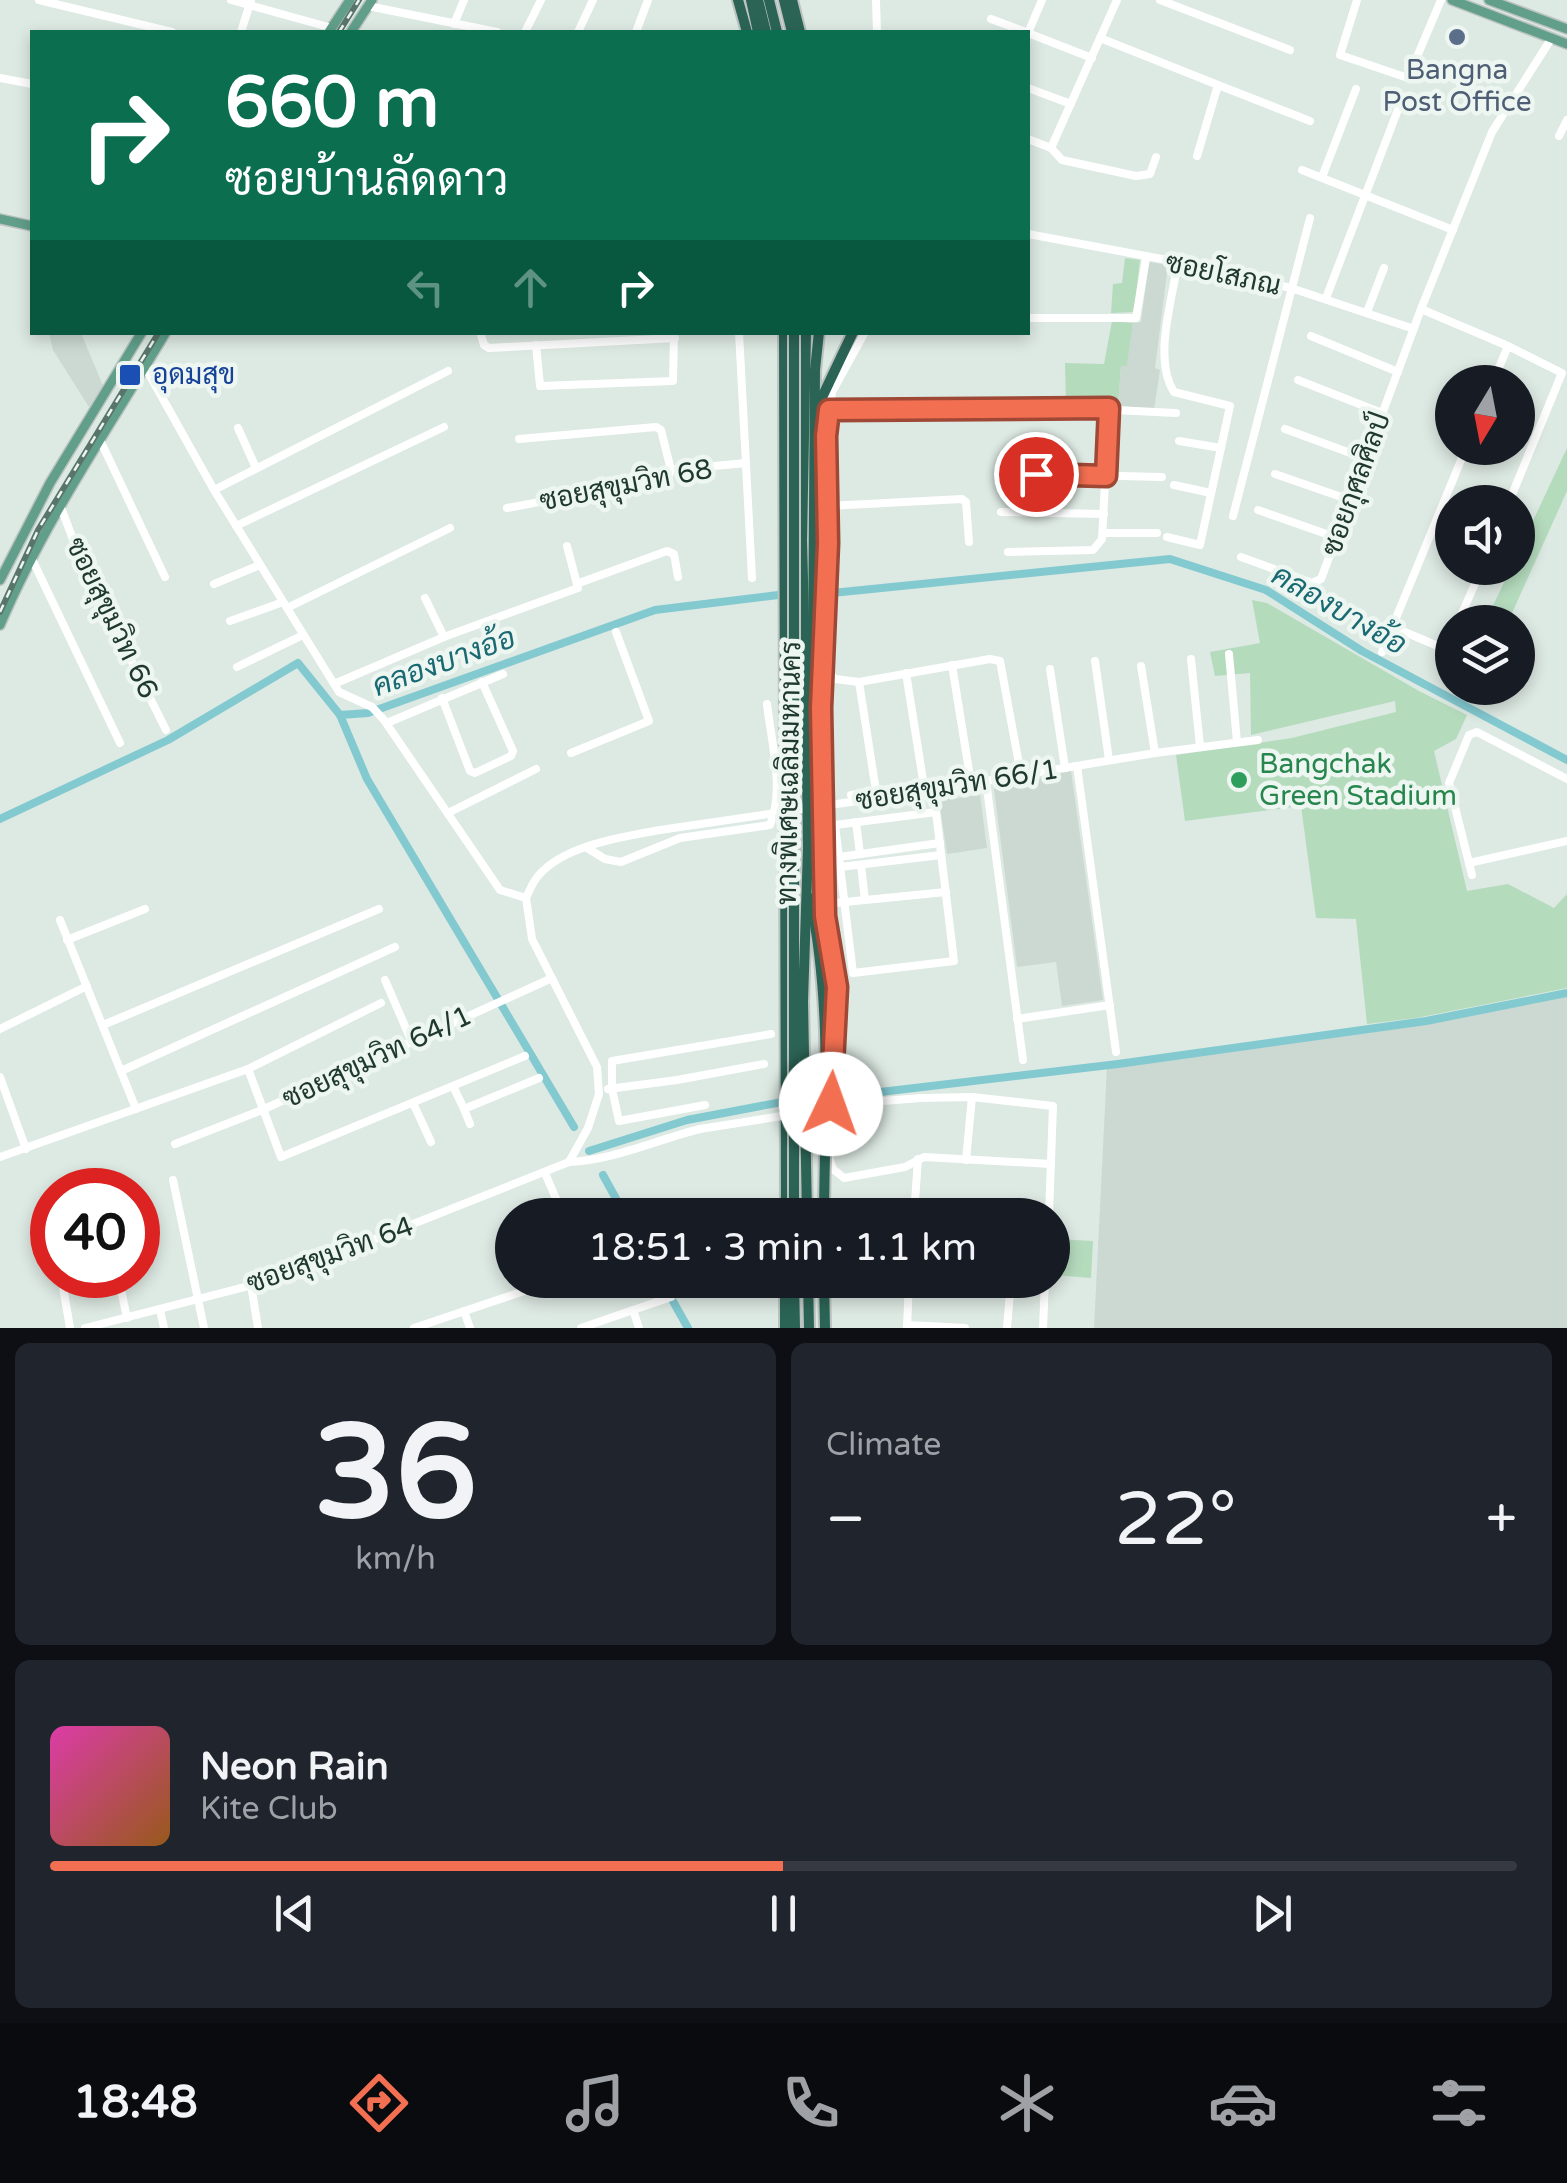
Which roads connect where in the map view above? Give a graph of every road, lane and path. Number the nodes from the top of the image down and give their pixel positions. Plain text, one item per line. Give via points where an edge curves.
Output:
1 (38, 0) edge
2 (230, 0) edge
3 (350, 0) edge
4 (464, 0) edge
5 (542, 0) edge
6 (593, 0) edge
7 (648, 0) edge
8 (738, 0) edge
9 (755, 0) edge
10 (769, 0) edge
11 (784, 0) edge
12 (795, 0) edge
13 (876, 0) edge
14 (1042, 0) edge
15 (1117, 0) edge
16 (1160, 0) edge
17 (1357, 0) edge
18 (1441, 0) edge
19 (1456, 1) edge
20 (1496, 1) edge
21 (250, 3) edge
22 (370, 3) edge
23 (991, 19) dead end
24 (454, 24) junction
25 (1567, 29) edge
26 (164, 30) edge
27 (242, 30) edge
28 (330, 30) edge
29 (352, 30) edge
30 (486, 30) edge
31 (526, 30) edge
32 (579, 30) edge
33 (637, 30) edge
34 (746, 30) edge
35 (758, 30) edge
36 (765, 30) edge
37 (776, 30) edge
38 (792, 30) edge
39 (801, 30) edge
40 (877, 30) edge
41 (1019, 30) edge
42 (1028, 30) edge
43 (1030, 34) edge
44 (1100, 38) junction
45 (1551, 39) junction
46 (1567, 44) edge
47 (1290, 50) dead end
48 (1092, 58) junction
49 (0, 78) edge
50 (30, 84) edge
51 (1218, 84) junction
52 (1030, 89) edge
53 (1356, 89) dead end
54 (1402, 99) dead end
55 (1071, 104) junction
56 (1567, 120) edge
57 (1310, 121) dead end
58 (1559, 136) dead end
59 (1030, 140) edge
60 (1051, 148) junction
61 (1197, 156) dead end
62 (1156, 157) dead end
63 (1302, 170) dead end
64 (1322, 177) junction
65 (1365, 194) junction
66 (1310, 218) dead end
67 (0, 220) edge
68 (30, 226) edge
69 (1453, 230) junction
70 (1030, 234) edge
71 (1146, 258) junction
72 (1178, 262) junction
73 (1384, 268) dead end
74 (1291, 288) junction
75 (1326, 298) junction
76 (1421, 309) junction
77 (1367, 312) junction
78 (1030, 318) edge
79 (1414, 329) junction
80 (140, 335) edge
81 (164, 335) edge
82 (481, 335) edge
83 (739, 335) edge
84 (781, 335) edge
85 (794, 335) edge
86 (806, 335) edge
87 (819, 335) edge
88 (852, 335) edge
89 (862, 335) edge
90 (675, 336) edge
91 (1311, 336) dead end
92 (536, 346) junction
93 (1508, 346) junction
94 (1500, 365) edge
95 (145, 367) junction
96 (448, 371) dead end
97 (1398, 372) junction
98 (1298, 380) dead end
99 (1109, 408) junction
100 (829, 410) junction
101 (1382, 413) junction
102 (1176, 414) dead end
103 (814, 416) junction
104 (444, 427) dead end
105 (238, 428) dead end
106 (1285, 428) dead end
107 (519, 439) dead end
108 (100, 440) junction
109 (1179, 441) dead end
110 (1220, 448) junction
111 (1364, 458) junction
112 (746, 463) junction
113 (256, 468) junction
114 (670, 470) junction
115 (1000, 474) dead end
116 (1275, 474) dead end
117 (1106, 476) junction
118 (1162, 477) dead end
119 (1174, 485) dead end
120 (1516, 485) edge
121 (214, 490) junction
122 (1211, 493) junction
123 (1350, 500) junction
124 (60, 505) junction
125 (828, 506) junction
126 (507, 508) dead end
127 (1258, 510) dead end
128 (1001, 512) dead end
129 (1104, 514) junction
130 (1232, 516) dead end
131 (236, 526) junction
132 (450, 528) dead end
133 (1435, 530) edge
134 (1103, 532) junction
135 (1157, 534) dead end
136 (1167, 537) dead end
137 (1336, 537) junction
138 (969, 542) dead end
139 (567, 546) dead end
140 (1008, 552) dead end
141 (31, 557) junction
142 (1241, 557) dead end
143 (260, 564) junction
144 (165, 576) dead end
145 (678, 577) dead end
146 (752, 578) dead end
147 (0, 580) edge
148 (580, 583) junction
149 (214, 584) dead end
150 (425, 598) dead end
151 (285, 605) junction
152 (230, 621) dead end
153 (0, 625) edge
154 (1391, 626) junction
155 (616, 632) dead end
156 (303, 634) junction
157 (444, 636) junction
158 (1435, 645) edge
159 (1382, 652) dead end
160 (1229, 654) dead end
161 (1095, 660) dead end
162 (1191, 660) dead end
163 (952, 665) junction
164 (237, 666) dead end
165 (822, 666) junction
166 (1141, 666) dead end
167 (1050, 669) dead end
168 (906, 673) junction
169 (503, 674) dead end
170 (482, 682) junction
171 (859, 682) junction
172 (334, 684) junction
173 (442, 698) junction
174 (767, 704) dead end
175 (386, 721) junction
176 (166, 730) dead end
177 (1258, 740) dead end
178 (1238, 742) junction
179 (120, 743) dead end
180 (1200, 746) junction
181 (571, 752) dead end
182 (1155, 753) junction
183 (1110, 760) junction
184 (1078, 766) junction
185 (1065, 768) junction
186 (536, 769) dead end
187 (1021, 775) junction
188 (1567, 779) edge
189 (986, 781) junction
190 (971, 783) junction
191 (876, 791) junction
192 (851, 795) dead end
193 (450, 812) junction
194 (856, 822) junction
195 (1567, 840) edge
196 (940, 843) junction
197 (587, 848) junction
198 (860, 854) junction
199 (941, 856) junction
200 (838, 857) junction
201 (1469, 864) junction
202 (862, 865) junction
203 (840, 867) junction
204 (1472, 875) dead end
205 (807, 882) junction
206 (946, 892) junction
207 (526, 898) junction
208 (866, 900) junction
209 (844, 902) junction
210 (825, 904) junction
211 (145, 909) dead end
212 (379, 909) dead end
213 (60, 920) dead end
214 (67, 940) junction
215 (395, 947) dead end
216 (552, 978) junction
217 (384, 980) dead end
218 (87, 986) junction
219 (381, 1003) dead end
220 (1110, 1006) junction
221 (1017, 1019) junction
222 (103, 1026) junction
223 (0, 1028) edge
224 (771, 1034) dead end
225 (411, 1040) junction
226 (1116, 1052) dead end
227 (525, 1056) dead end
228 (1022, 1060) dead end
229 (764, 1064) dead end
230 (248, 1069) junction
231 (121, 1071) junction
232 (0, 1076) edge
233 (540, 1078) dead end
234 (454, 1086) junction
235 (612, 1088) junction
236 (598, 1090) junction
237 (972, 1098) junction
238 (413, 1102) junction
239 (704, 1106) dead end
240 (136, 1109) junction
241 (262, 1110) junction
242 (464, 1110) junction
243 (470, 1124) dead end
244 (431, 1142) dead end
245 (174, 1144) dead end
246 (26, 1149) junction
247 (0, 1158) edge
248 (918, 1160) junction
249 (966, 1160) junction
250 (569, 1162) junction
251 (1051, 1164) junction
252 (545, 1173) junction
253 (173, 1180) dead end
254 (556, 1198) edge
255 (786, 1198) edge
256 (794, 1198) edge
257 (806, 1198) edge
258 (806, 1198) edge
259 (824, 1198) edge
260 (915, 1198) edge
261 (1050, 1198) edge
262 (251, 1286) junction
263 (65, 1298) edge
264 (503, 1298) edge
265 (668, 1298) edge
266 (785, 1298) edge
267 (794, 1298) edge
268 (806, 1298) edge
269 (824, 1298) edge
270 (908, 1298) edge
271 (1010, 1298) edge
272 (1045, 1298) edge
273 (199, 1300) junction
274 (160, 1310) junction
275 (634, 1310) junction
276 (464, 1311) junction
277 (125, 1322) edge
278 (907, 1327) edge
279 (70, 1328) edge
280 (85, 1328) edge
281 (164, 1328) edge
282 (204, 1328) edge
283 (258, 1328) edge
284 (414, 1328) edge
285 (470, 1328) edge
286 (582, 1328) edge
287 (639, 1328) edge
288 (785, 1328) edge
289 (795, 1328) edge
290 (806, 1328) edge
291 (825, 1328) edge
292 (965, 1328) edge
293 (1007, 1328) edge
294 (1043, 1328) edge

1 - 26 street
2 - 21 street
3 - 28 main road
4 - 24 street
5 - 31 street
6 - 32 street
7 - 33 street
8 - 34 highway
9 - 35 highway
9 - 36 highway
10 - 37 highway
11 - 38 highway
12 - 39 highway
13 - 40 street
14 - 42 street
15 - 44 street
16 - 47 street
17 - 18 street via 1340,55 1408,78
19 - 45 main road
20 - 25 main road
21 - 27 street
21 - 28 street
22 - 24 street
22 - 29 main road
23 - 41 street
24 - 30 street
43 - 48 street
44 - 48 street
44 - 51 street
45 - 46 main road
45 - 69 street, ซอยกุศลศิลป์ via 1492,132
48 - 55 street
49 - 50 street
51 - 57 street
51 - 61 street
52 - 55 street
53 - 64 street
54 - 65 street
55 - 60 street
56 - 58 street
59 - 60 street
60 - 62 street via 1062,160 1136,176 1150,174
63 - 64 street
64 - 65 street
65 - 69 street
65 - 75 street
66 - 74 street
67 - 68 main road
69 - 76 street, ซอยกุศลศิลป์
70 - 71 street, ซอยโสภณ
71 - 72 street, ซอยโสภณ
71 - 78 street via 1136,318
72 - 74 street, ซอยโสภณ
72 - 110 street via 1162,362 1166,380 1174,392 1230,406
73 - 77 street
74 - 75 street, ซอยโสภณ
74 - 130 street
75 - 77 street, ซอยโสภณ
76 - 79 street, ซอยกุศลศิลป์
76 - 93 street
77 - 79 street, ซอยโสภณ
79 - 97 street, ซอยกุศลศิลป์
80 - 147 main road
81 - 95 main road
82 - 92 street via 489,348
83 - 112 street, ซอยสุขุมวิท 68
84 - 255 highway, ทางพิเศษเฉลิมมหานคร
85 - 256 highway, bridge
86 - 205 highway, bridge
87 - 103 highway, ทางพิเศษเฉลิมมหานคร
88 - 103 highway
89 - 100 street
90 - 92 street
90 - 92 street via 673,381 540,386
91 - 97 street
93 - 94 street
93 - 120 street via 1562,373
95 - 108 main road
95 - 121 street
96 - 113 street
97 - 101 street, ซอยกุศลศิลป์
98 - 101 street
99 - 100 street
99 - 102 street
99 - 117 street
100 - 125 street
101 - 111 street, ซอยกุศลศิลป์
103 - 258 highway, ทางพิเศษเฉลิมมหานคร
104 - 131 street
105 - 113 street
106 - 111 street
107 - 114 street via 656,427
108 - 124 main road
108 - 144 street
109 - 110 street
110 - 122 street
111 - 123 street, ซอยกุศลศิลป์
112 - 114 street, ซอยสุขุมวิท 68
112 - 146 street, ซอยสุขุมวิท 68
113 - 121 street
114 - 126 street, ซอยสุขุมวิท 68 via 665,479
115 - 117 street
116 - 123 street
117 - 118 street
117 - 129 street
119 - 122 street
121 - 131 street
122 - 136 street via 1200,545
123 - 137 street, ซอยกุศลศิลป์
124 - 141 main road
124 - 176 street, ซอยสุขุมวิท 66
125 - 138 street via 962,499
125 - 165 street
127 - 137 street
128 - 129 street
129 - 134 street
131 - 143 street
132 - 151 street
133 - 154 street
134 - 135 street
134 - 140 street via 1094,550
137 - 142 street, ซอยกุศลศิลป์ via 1318,582
139 - 148 street
141 - 153 main road
141 - 179 street
143 - 149 street
143 - 151 street
145 - 148 street via 674,554 667,551
148 - 157 street
150 - 157 street
151 - 152 street
151 - 156 street
154 - 158 street
154 - 159 street
155 - 181 street via 650,721
156 - 164 street
156 - 172 street
157 - 172 street
160 - 178 street
161 - 183 street
162 - 180 street
163 - 168 street
163 - 187 street via 1000,660
163 - 190 street
165 - 171 street via 835,679
165 - 210 street
166 - 182 street
167 - 185 street
168 - 171 street
168 - 191 street via 923,780
169 - 170 street
170 - 173 street
170 - 173 street via 513,752 475,772
171 - 191 street
172 - 175 street
173 - 175 street
174 - 197 street via 775,774 770,824 680,838 621,862
175 - 193 street
177 - 178 street, ซอยสุขุมวิท 66/1
178 - 180 street, ซอยสุขุมวิท 66/1
180 - 182 street, ซอยสุขุมวิท 66/1
182 - 183 street, ซอยสุขุมวิท 66/1
183 - 184 street, ซอยสุขุมวิท 66/1
184 - 185 street, ซอยสุขุมวิท 66/1
184 - 220 street
185 - 187 street, ซอยสุขุมวิท 66/1
186 - 193 street
187 - 189 street, ซอยสุขุมวิท 66/1
188 - 201 street via 1477,732 1469,734 1448,783
189 - 190 street, ซอยสุขุมวิท 66/1
189 - 221 street
190 - 197 street, ซอยสุขุมวิท 66/1, bridge via 660,830
191 - 192 street
193 - 207 street via 500,890
194 - 196 street via 936,812
194 - 198 street
194 - 200 street via 835,825
195 - 201 street
196 - 198 street
196 - 199 street
197 - 207 street, ซอยสุขุมวิท 66/1 via 538,875
198 - 200 street
199 - 202 street
199 - 206 street
200 - 203 street
201 - 204 street
202 - 203 street
202 - 208 street
203 - 209 street
205 - 257 highway, bridge
205 - 259 highway, bridge via 827,1010
206 - 208 street
206 - 209 street via 954,961 853,973
207 - 216 street via 532,939
208 - 209 street
209 - 210 street
210 - 248 street via 837,987 828,1160 844,1178
211 - 214 street
212 - 222 street
213 - 214 street
214 - 218 street
215 - 231 street
216 - 225 street, ซอยสุขุมวิท 64/1
216 - 236 street via 597,1067
217 - 225 street
218 - 222 street
218 - 223 street
219 - 230 street
220 - 221 street
220 - 226 street
221 - 228 street
222 - 231 street
224 - 235 street via 612,1061
225 - 241 street, ซอยสุขุมวิท 64/1
227 - 234 street
229 - 235 street
230 - 240 street, ซอยสุขุมวิท 64/1
230 - 241 street, ซอยสุขุมวิท 64/1
231 - 240 street
232 - 246 street
233 - 242 street
234 - 238 street
234 - 242 street
235 - 236 street
235 - 239 street via 619,1122
236 - 250 street
237 - 249 street
237 - 250 street, ซอยสุขุมวิท 64, bridge via 870,1102 700,1129 613,1157
237 - 251 street, ซอยสุขุมวิท 64 via 1053,1106
238 - 241 street via 281,1156
238 - 244 street
240 - 246 street, ซอยสุขุมวิท 64/1
241 - 245 street
242 - 243 street
246 - 247 street, ซอยสุขุมวิท 64/1
248 - 249 street
248 - 260 street
249 - 251 street
250 - 252 street, ซอยสุขุมวิท 64
251 - 261 street
252 - 254 street
252 - 262 street, ซอยสุขุมวิท 64
253 - 273 street
262 - 273 street, ซอยสุขุมวิท 64
262 - 283 street
263 - 279 street
264 - 276 street
265 - 275 street
266 - 288 highway
267 - 289 highway
268 - 290 highway
269 - 291 highway
270 - 278 street
271 - 293 street
272 - 294 street
273 - 274 street, ซอยสุขุมวิท 64
273 - 282 street
274 - 277 street, ซอยสุขุมวิท 64
274 - 281 street
275 - 286 street
275 - 287 street
276 - 284 street
276 - 285 street
277 - 280 street, ซอยสุขุมวิท 64
278 - 292 street

